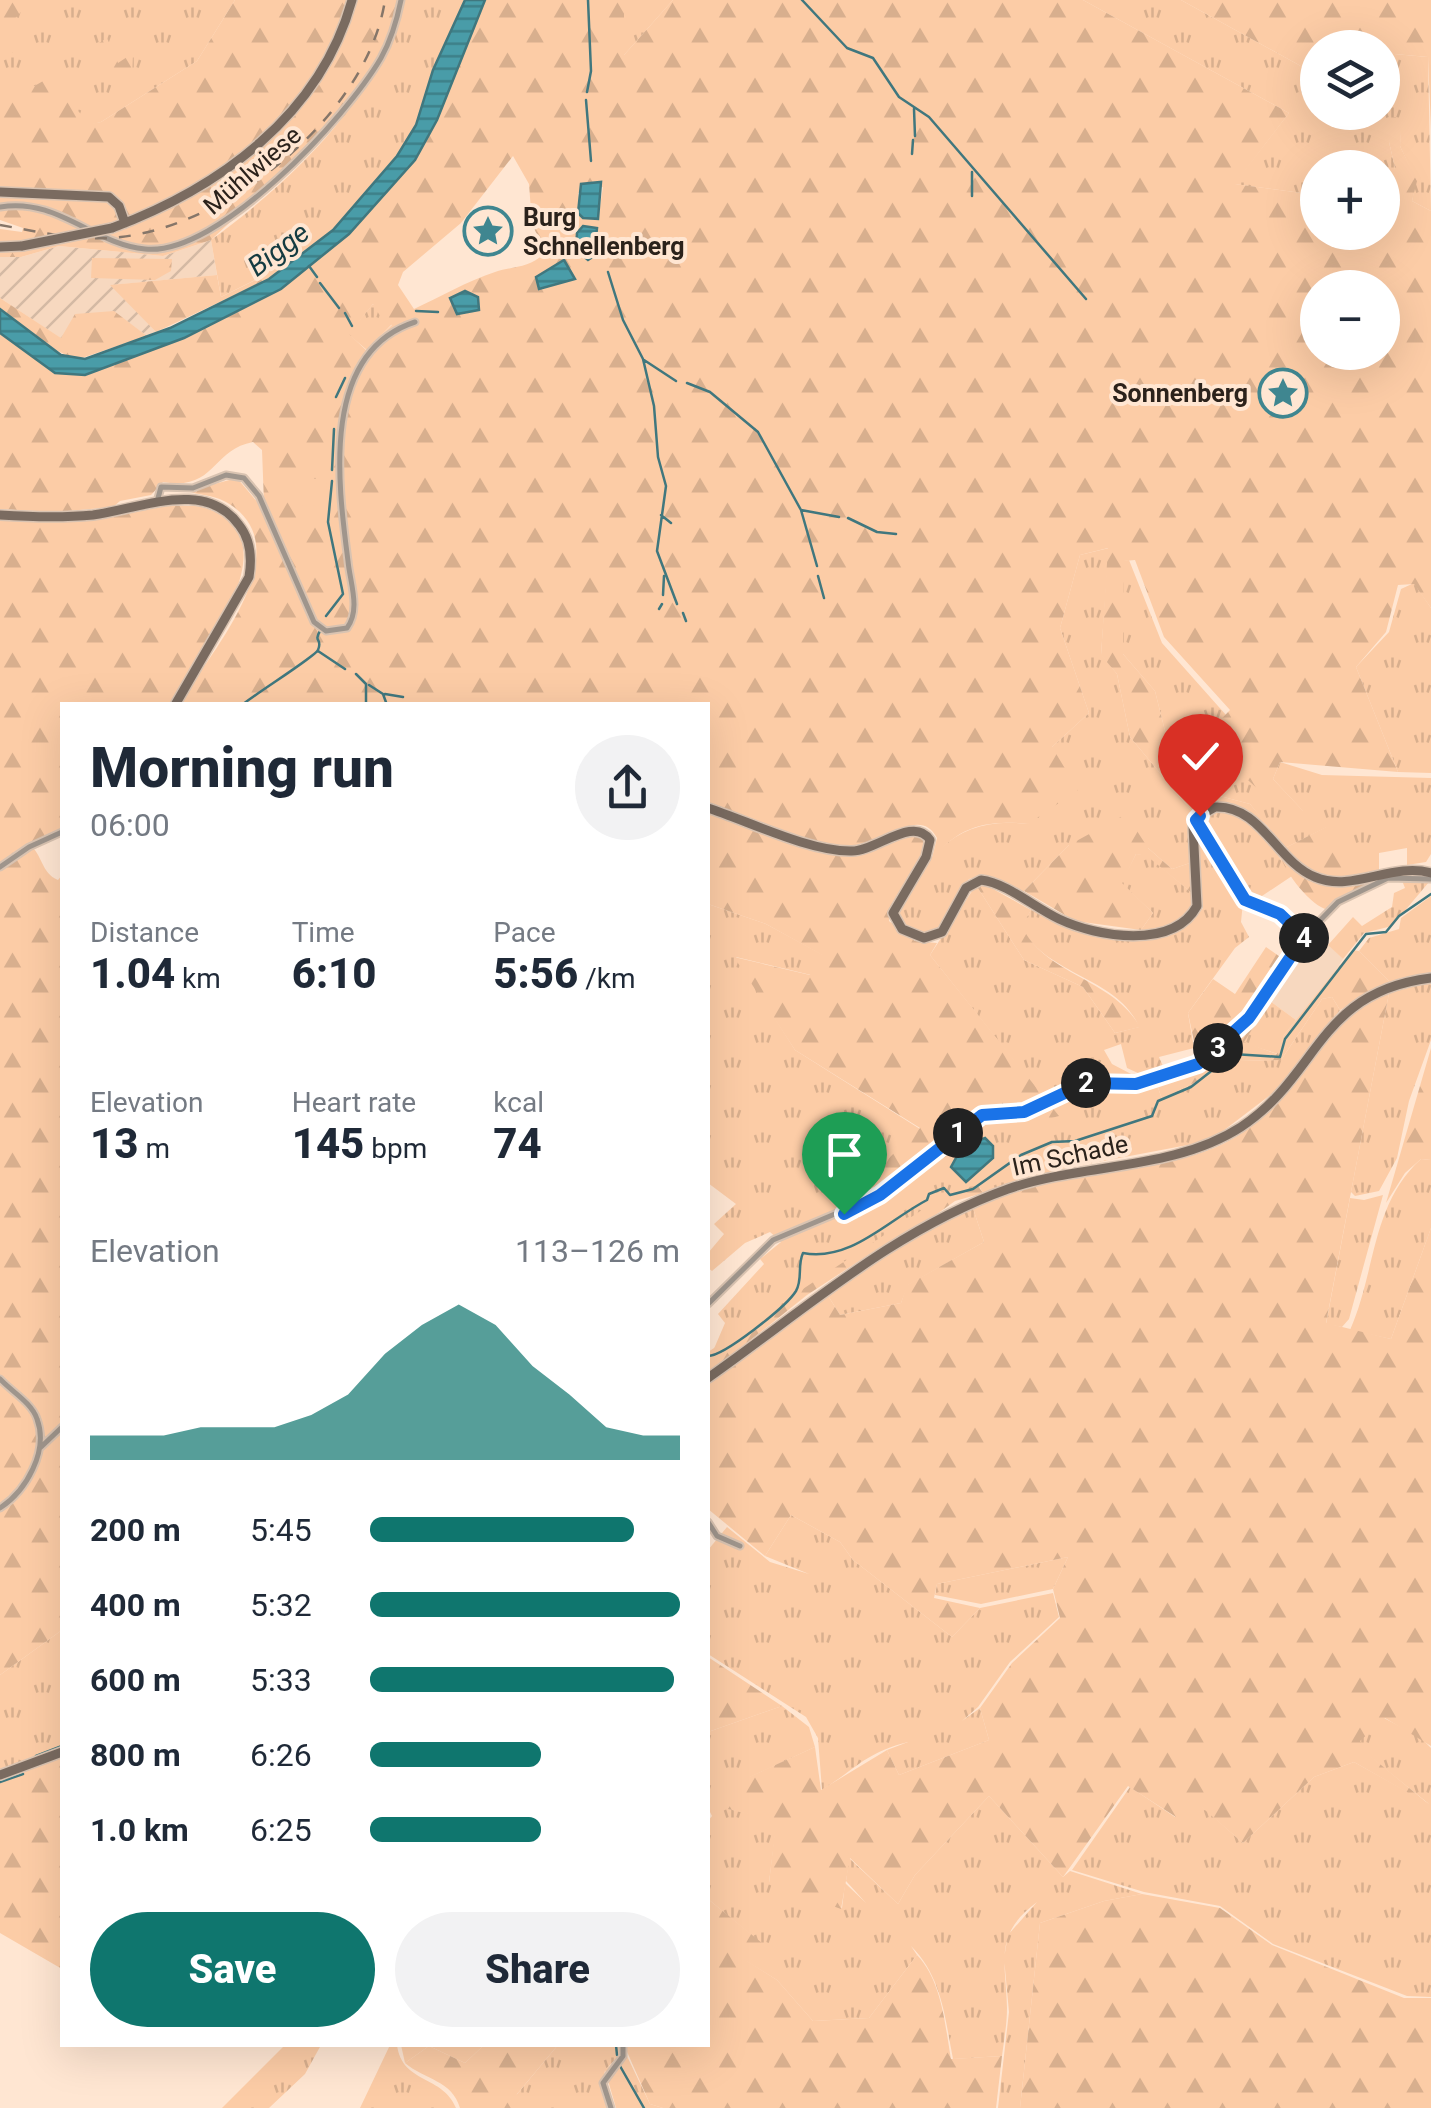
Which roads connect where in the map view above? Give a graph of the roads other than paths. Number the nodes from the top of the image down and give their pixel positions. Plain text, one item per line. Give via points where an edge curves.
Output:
1 (352, 0) edge
2 (402, 0) edge
3 (0, 192) edge
4 (118, 206) junction
5 (0, 207) edge
6 (148, 214) junction
7 (125, 223) junction
8 (0, 247) edge
9 (415, 322) dead end
10 (157, 502) junction
11 (0, 515) edge
12 (177, 702) edge
13 (710, 809) edge
14 (1196, 820) junction
15 (60, 833) edge
16 (0, 866) edge
17 (1431, 876) edge
18 (1304, 937) junction
19 (1431, 978) edge
20 (710, 1302) edge
21 (710, 1377) edge
22 (0, 1379) edge
23 (38, 1419) junction
24 (60, 1429) edge
25 (55, 1433) junction
26 (38, 1450) junction
27 (0, 1508) edge
28 (710, 1525) edge
29 (740, 1546) dead end
30 (60, 1753) edge
31 (0, 1775) edge
32 (624, 2047) edge
33 (611, 2108) edge

1 - 6 main road via 328,59 270,134 214,180
2 - 5 street, Mühlwiese via 383,54 321,136 196,241 143,249 62,214
3 - 4 main road via 98,195
4 - 6 main road
4 - 7 main road
6 - 7 main road
7 - 8 main road, bridge
9 - 10 street via 362,360 350,394 340,478 354,607 346,628 326,631 314,622 259,496 244,478 226,474 193,488 161,487
10 - 11 main road via 78,516
10 - 12 main road via 195,500 224,510 244,531 252,557 243,592
13 - 14 main road via 846,851 923,831 928,853 892,913 902,928 924,938 942,932 966,888 981,880 1085,928 1142,934 1173,929 1199,900
14 - 17 main road via 1215,807 1234,809 1300,869 1322,880 1396,870
14 - 18 street via 1245,900 1280,914
15 - 16 street
17 - 18 street via 1367,886 1326,912
18 - 20 street via 1249,1018 1198,1064 1136,1084 1086,1083 1024,1112 982,1115 880,1195 774,1240
19 - 21 main road, Im Schade via 1395,985 1354,1005 1280,1093 1230,1134 1165,1156 1048,1177 968,1206 854,1270
22 - 23 street
23 - 25 street
23 - 26 street
24 - 25 street
25 - 26 street
26 - 27 street via 25,1484
28 - 29 street
30 - 31 main road
32 - 33 street via 603,2083

